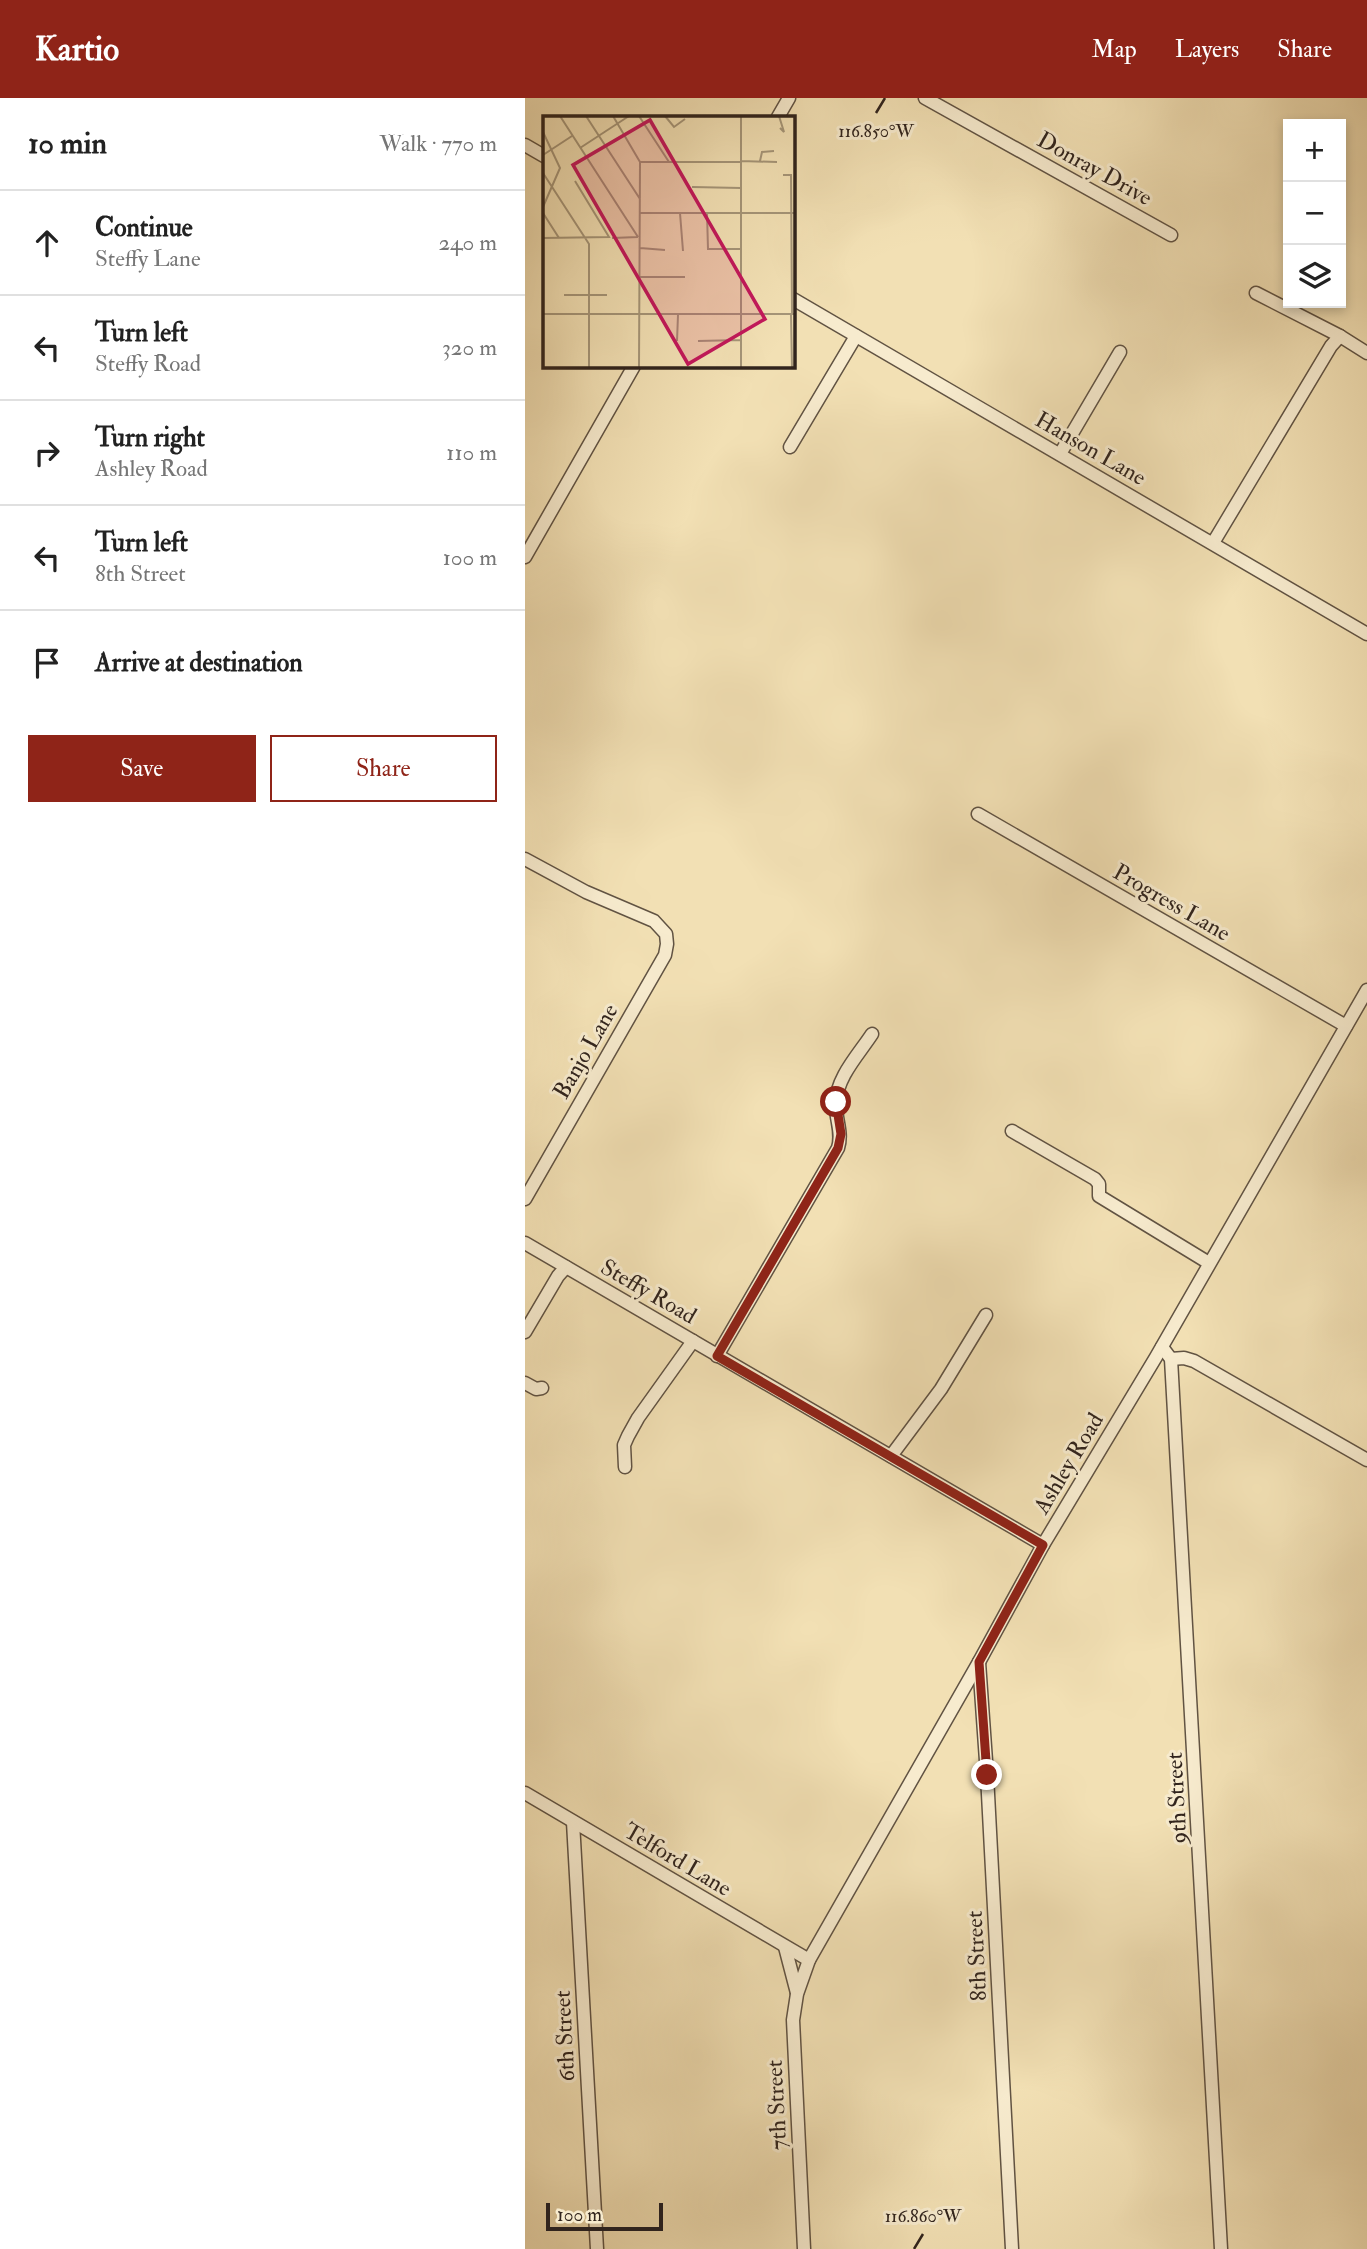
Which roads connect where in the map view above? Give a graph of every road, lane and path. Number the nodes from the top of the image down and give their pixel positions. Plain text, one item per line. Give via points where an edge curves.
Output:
1 (789, 98) edge
2 (925, 98) edge
3 (779, 116) edge
4 (525, 145) edge
5 (543, 155) edge
6 (1171, 235) dead end
7 (1256, 293) dead end
8 (795, 300) edge
9 (856, 336) junction
10 (1340, 336) junction
11 (1120, 352) dead end
12 (1367, 353) edge
13 (633, 368) edge
14 (790, 447) dead end
15 (1060, 454) junction
16 (1213, 543) junction
17 (525, 557) edge
18 (1367, 635) edge
19 (978, 814) dead end
20 (525, 859) edge
21 (1367, 990) edge
22 (1346, 1026) junction
23 (872, 1034) dead end
24 (1012, 1131) dead end
25 (525, 1199) edge
26 (525, 1243) edge
27 (1209, 1263) junction
28 (566, 1267) junction
29 (986, 1315) dead end
30 (525, 1332) edge
31 (693, 1341) junction
32 (1162, 1347) junction
33 (717, 1356) junction
34 (1171, 1359) junction
35 (525, 1383) edge
36 (542, 1388) dead end
37 (891, 1456) junction
38 (1367, 1460) edge
39 (625, 1467) dead end
40 (1043, 1545) junction
41 (979, 1662) junction
42 (525, 1793) edge
43 (573, 1822) junction
44 (785, 1947) junction
45 (809, 1960) junction
46 (797, 1994) junction
47 (597, 2249) edge
48 (804, 2249) edge
49 (1012, 2249) edge
50 (1221, 2249) edge

1 - 3 street
2 - 6 street, Donray Drive
4 - 5 street
7 - 10 street
8 - 9 street, Hanson Lane
9 - 14 street
9 - 15 street, Hanson Lane
10 - 12 street
10 - 16 street
11 - 15 street
13 - 17 street
15 - 16 street, Hanson Lane
16 - 18 street, Hanson Lane
19 - 22 street, Progress Lane
20 - 25 street, Banjo Lane via 654,921 666,934 667,944 665,955
21 - 22 street, Ashley Road
22 - 27 street, Ashley Road
23 - 33 street via 838,1088 838,1148
24 - 27 street via 1095,1179 1099,1196
26 - 28 street, Steffy Road
27 - 32 street, Ashley Road
28 - 30 street
28 - 31 street, Steffy Road
29 - 37 street via 941,1389
31 - 33 street, Steffy Road
31 - 39 street via 628,1436
32 - 34 street
32 - 40 street, Ashley Road
33 - 37 street, Steffy Road
34 - 38 street via 1193,1361
34 - 50 street, 9th Street
35 - 36 street
37 - 40 street, Steffy Road
40 - 41 street, Ashley Road
41 - 45 street, Ashley Road
41 - 49 street, 8th Street
42 - 43 street, Telford Lane
43 - 44 street, Telford Lane
43 - 47 street, 6th Street
44 - 45 street, Telford Lane
44 - 46 street
45 - 46 street, 7th Street
46 - 48 street, 7th Street via 793,2020

